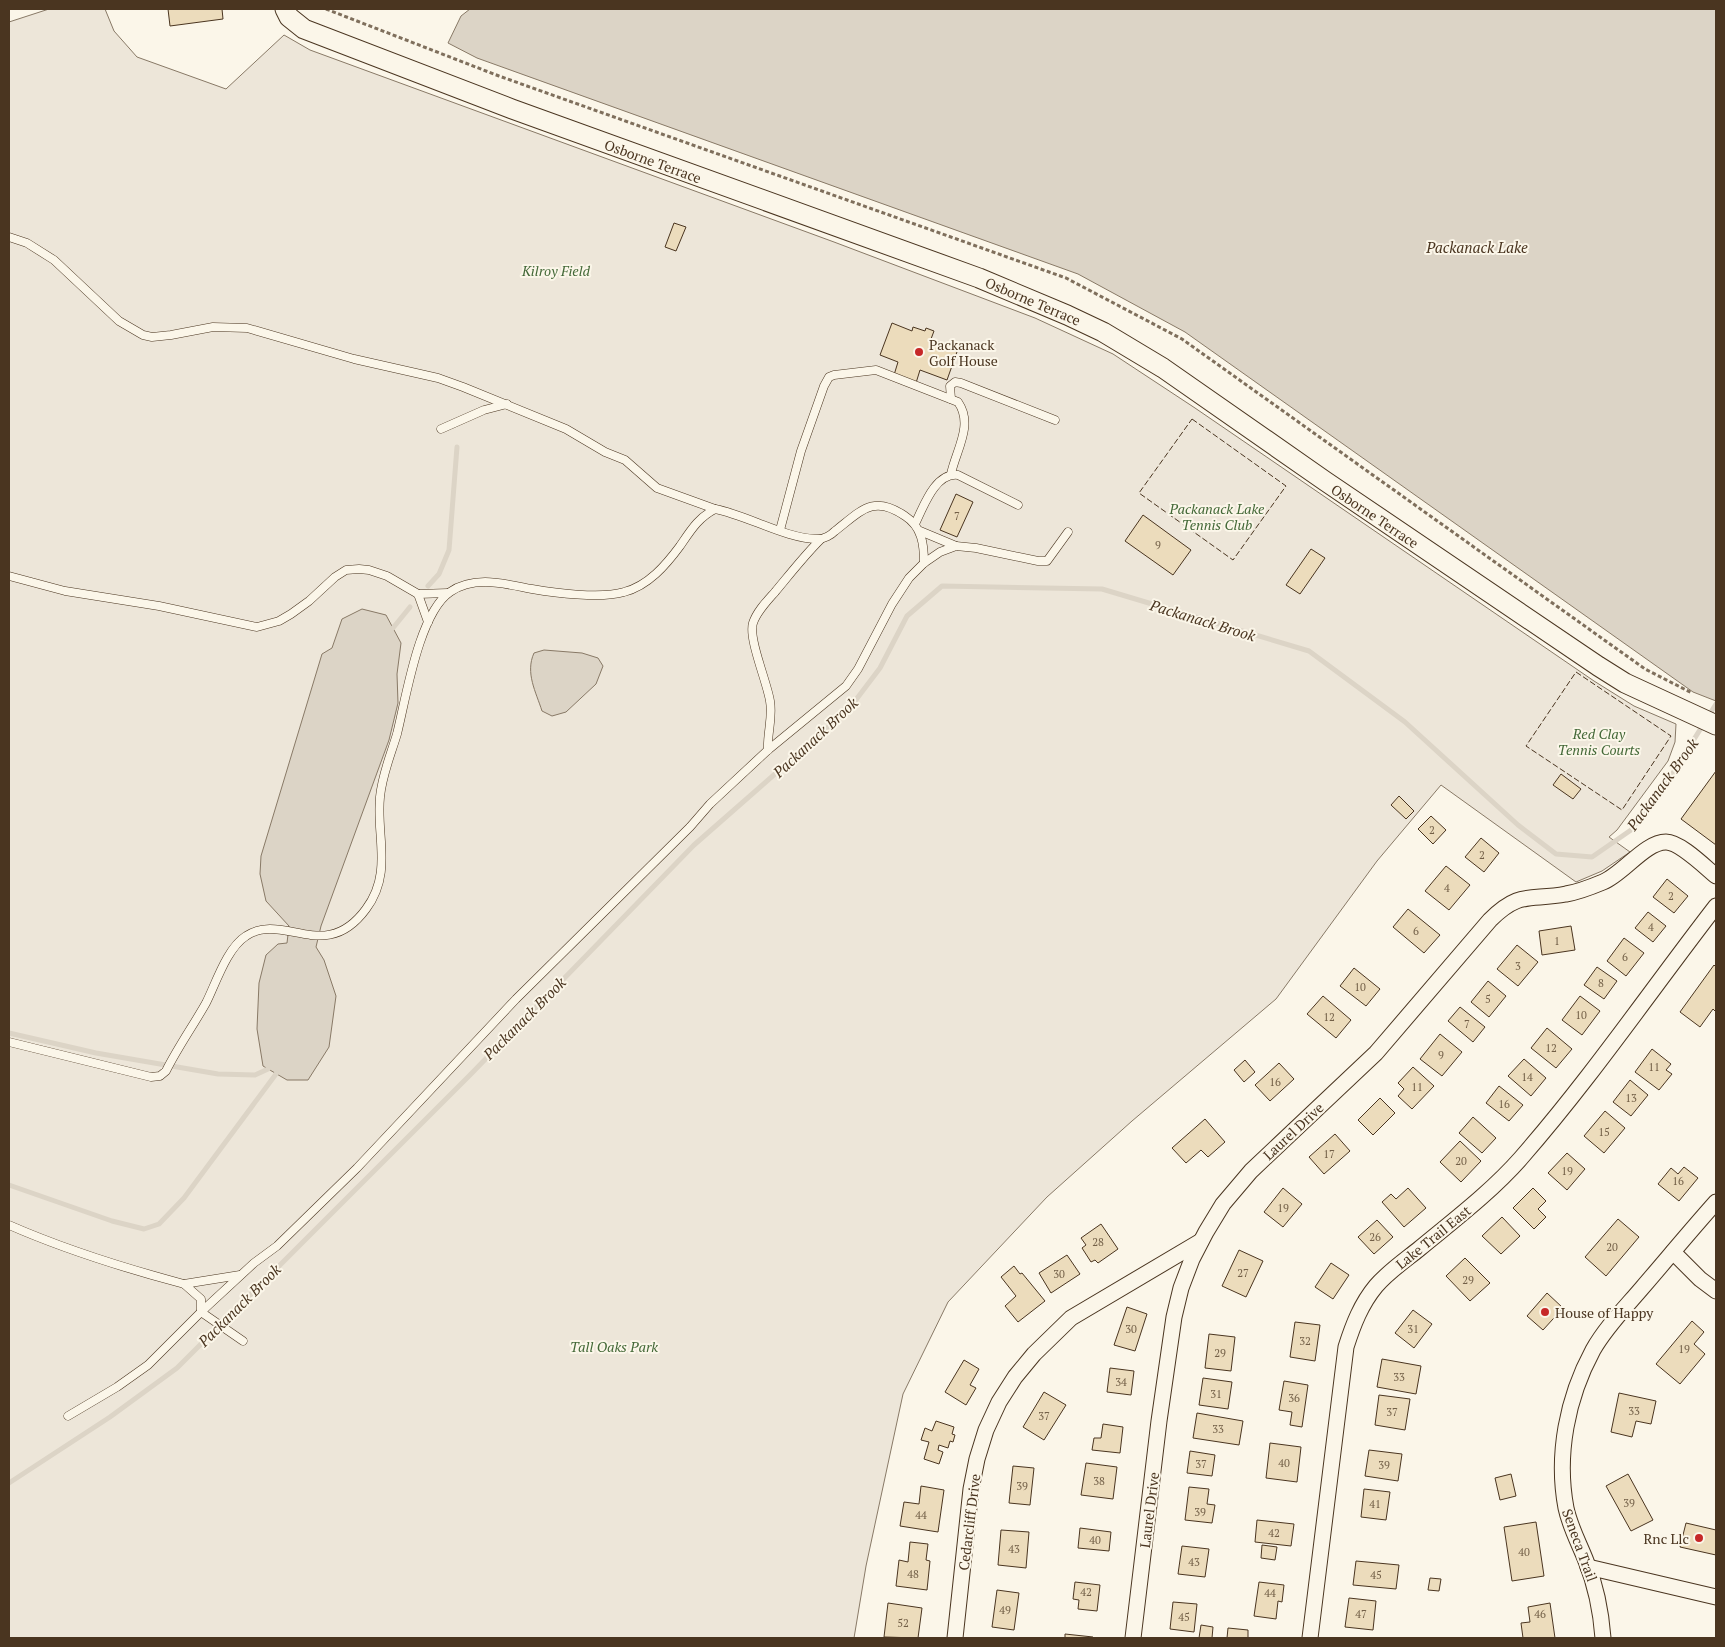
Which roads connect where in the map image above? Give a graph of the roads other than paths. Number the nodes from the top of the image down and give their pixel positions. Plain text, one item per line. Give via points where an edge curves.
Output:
1 (285, 9) edge
2 (9, 237) edge
3 (951, 399) junction
4 (507, 404) junction
5 (1055, 420) dead end
6 (441, 430) dead end
7 (951, 474) junction
8 (1018, 505) dead end
9 (715, 509) junction
10 (918, 528) junction
11 (780, 530) junction
12 (1068, 532) dead end
13 (820, 540) junction
14 (956, 546) junction
15 (924, 563) junction
16 (9, 576) edge
17 (448, 593) junction
18 (418, 594) junction
19 (428, 622) junction
20 (1716, 725) edge
21 (768, 750) junction
22 (1716, 876) edge
23 (1716, 906) edge
24 (9, 1042) edge
25 (1716, 1202) edge
26 (9, 1225) edge
27 (1201, 1241) junction
28 (1673, 1252) junction
29 (242, 1275) junction
30 (184, 1284) junction
31 (1716, 1290) edge
32 (201, 1312) junction
33 (243, 1341) dead end
34 (68, 1416) dead end
35 (1588, 1567) junction
36 (1716, 1596) edge
37 (955, 1638) edge
38 (1133, 1638) edge
39 (1310, 1638) edge
40 (1604, 1638) edge

1 - 20 street, Osborne Terrace via 304,29 512,109 979,278 1103,332 1163,368 1590,661 1625,683
2 - 4 lane via 27,243 54,260 119,320 143,335 171,335 213,327 247,328 354,359 425,374
3 - 5 lane via 950,386 955,382 961,383
3 - 7 lane via 961,406 965,425
3 - 11 lane via 876,370 829,377 801,451
4 - 6 lane via 484,410
4 - 9 lane via 566,429 625,460 658,488
7 - 8 lane
7 - 10 lane via 933,489
9 - 11 lane
9 - 17 lane via 698,521 674,555 652,578 625,592 596,595 490,582 468,584
10 - 13 lane via 894,508 874,506 865,508
10 - 14 lane
10 - 15 lane
11 - 13 lane
12 - 14 lane via 1048,561
13 - 21 lane via 790,572 753,622 754,643 771,710
14 - 15 lane
15 - 21 lane via 909,578 892,604 858,670 846,686
16 - 18 lane via 58,589 257,627 272,624 291,614 346,570 376,572
17 - 18 lane
17 - 19 lane
18 - 19 lane
19 - 24 lane via 410,673 380,793 383,855 380,873 374,894 358,919 334,934 321,936 268,929 245,936 236,945 206,1003 160,1076 151,1077
21 - 29 lane via 516,999 350,1174 277,1246
22 - 27 street, Laurel Drive via 1677,845 1659,843 1612,878 1589,888 1566,894 1527,897 1501,909 1376,1053 1251,1171 1223,1204
23 - 39 street, Lake Trail East via 1616,1040 1520,1159 1483,1196 1390,1271 1363,1305 1346,1347
25 - 28 street, Seneca Trail
26 - 30 lane via 74,1251
27 - 37 street, Cedarcliff Drive via 1071,1318 1034,1354 999,1402 986,1430 971,1489
27 - 38 street, Laurel Drive via 1181,1288 1174,1317
28 - 31 street
28 - 35 street, Seneca Trail via 1609,1326 1593,1350 1570,1405 1562,1453 1562,1482 1566,1509
29 - 30 lane
29 - 32 lane
30 - 32 lane via 201,1299
32 - 33 lane
32 - 34 lane via 148,1365
35 - 36 street
35 - 40 street, Seneca Trail via 1602,1615

